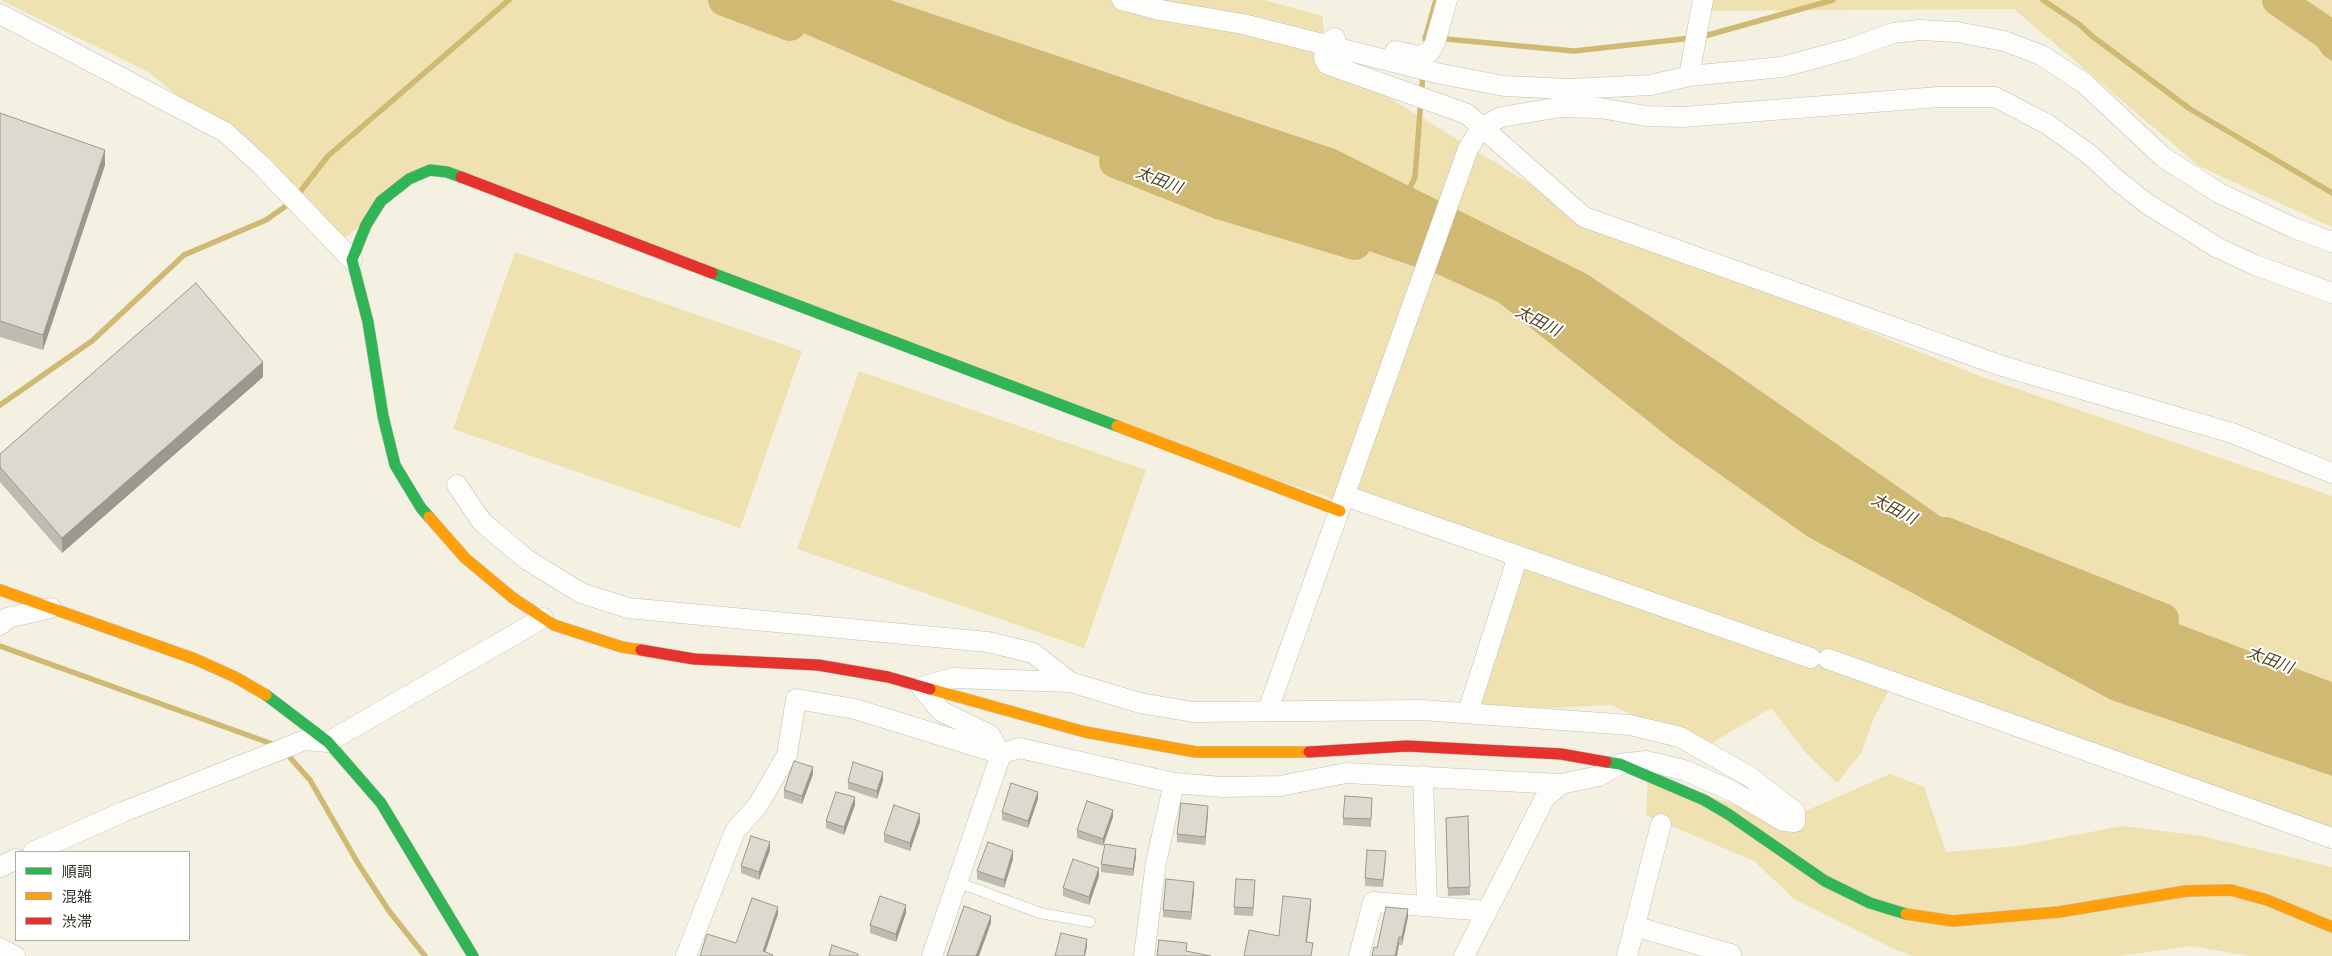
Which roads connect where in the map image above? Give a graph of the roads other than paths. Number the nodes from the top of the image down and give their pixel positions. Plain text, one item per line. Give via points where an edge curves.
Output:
1 (1122, 0) edge
2 (1447, 0) edge
3 (1703, 0) edge
4 (0, 14) edge
5 (1325, 45) junction
6 (1689, 76) junction
7 (1481, 128) junction
8 (2332, 242) edge
9 (352, 260) junction
10 (2332, 293) edge
11 (2332, 473) edge
12 (457, 485) dead end
13 (1345, 496) junction
14 (1518, 556) junction
15 (0, 590) edge
16 (51, 608) junction
17 (543, 618) junction
18 (0, 625) edge
19 (1070, 682) junction
20 (921, 687) junction
21 (1268, 710) junction
22 (1468, 712) junction
23 (328, 742) junction
24 (1001, 754) junction
25 (1620, 764) junction
26 (1423, 776) junction
27 (1174, 784) junction
28 (1561, 784) junction
29 (1661, 824) dead end
30 (2332, 838) edge
31 (34, 851) edge
32 (15, 860) edge
33 (0, 867) edge
34 (957, 882) junction
35 (1427, 906) junction
36 (1487, 911) junction
37 (1090, 922) dead end
38 (1634, 926) junction
39 (2332, 927) edge
40 (0, 948) edge
41 (468, 953) edge
42 (16, 956) edge
43 (686, 956) edge
44 (932, 956) edge
45 (1144, 956) edge
46 (1359, 956) edge
47 (1464, 956) edge
48 (1627, 956) edge
49 (1730, 956) edge

1 - 5 street via 1243,24
2 - 5 street via 1430,52 1419,56 1335,38
3 - 6 street
4 - 9 street via 224,132 268,172
5 - 6 street via 1504,86 1589,88 1651,84
5 - 7 street via 1327,64 1467,114
6 - 8 street via 1782,67 1849,50 1893,33 1920,30 1957,32 2004,42 2041,55 2084,83 2163,157 2219,193
7 - 10 street via 1501,117 1561,106 1683,117 1939,97 1995,97 2047,124 2090,155 2146,203 2218,248 2254,266
7 - 11 street via 1584,217 2002,366 2232,433
7 - 13 street via 1468,149
9 - 13 street via 366,225 381,200 409,179 430,170 446,172
9 - 17 street via 368,322 382,416 396,465 421,508 465,558
12 - 19 street via 482,522 526,559 581,593 628,608 988,642 1033,653
13 - 14 street
13 - 21 street
14 - 22 street
14 - 30 street
15 - 16 street
16 - 18 street via 7,618
16 - 23 street via 195,659 235,677
17 - 20 street via 554,625 622,647 694,659 818,665 888,676
17 - 23 street
19 - 20 street via 953,678
19 - 21 street via 1140,703 1192,712
20 - 24 street via 941,711 990,735
20 - 25 street via 1084,732 1196,752 1316,752 1407,746 1561,754
21 - 22 street
22 - 25 street via 1630,725 1680,737 1750,777 1795,812 1795,822 1783,820 1732,791 1684,770 1646,762
23 - 31 street via 305,740
23 - 41 street via 381,803
24 - 27 street via 1019,748
24 - 34 street
24 - 43 street via 855,709 796,699 787,755 758,805 735,831
25 - 28 street via 1598,776
25 - 39 street via 1704,800 1825,881 1870,903 1910,914 1954,921 2059,912 2186,892 2231,890 2267,900
26 - 27 street via 1346,773 1280,786
26 - 28 street
26 - 35 street
27 - 45 street via 1156,862
28 - 36 street via 1545,798
29 - 38 street
32 - 33 street
34 - 37 lane via 1040,913
34 - 44 street
35 - 36 street
35 - 46 street via 1373,902
36 - 47 street
38 - 48 street
38 - 49 street
40 - 42 street

